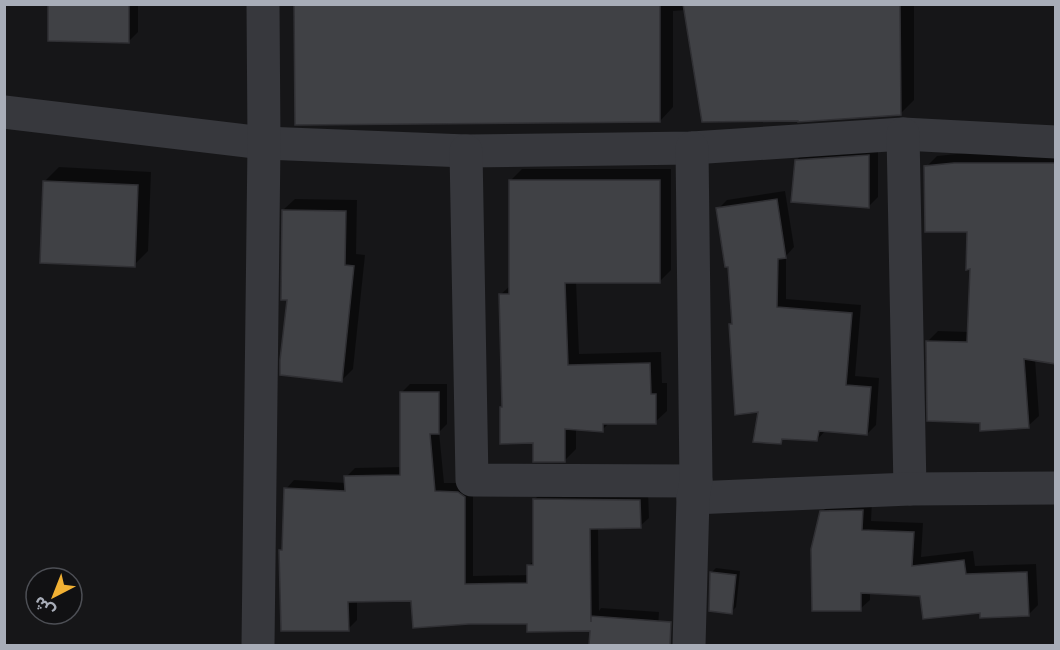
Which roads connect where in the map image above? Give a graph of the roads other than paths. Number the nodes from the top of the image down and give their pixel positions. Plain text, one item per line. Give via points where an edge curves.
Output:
1 (263, 4) edge
2 (4, 112) edge
3 (903, 134) junction
4 (1056, 142) edge
5 (264, 143) junction
6 (692, 148) junction
7 (466, 151) junction
8 (1056, 488) edge
9 (695, 489) junction
10 (910, 489) junction
11 (258, 645) edge
12 (689, 645) edge

1 - 5 street
2 - 5 street
3 - 4 street
3 - 6 street
3 - 10 street
5 - 7 street
5 - 11 street
6 - 7 street
6 - 9 street
7 - 9 street via 472,480
8 - 10 street
9 - 10 street
9 - 12 street

